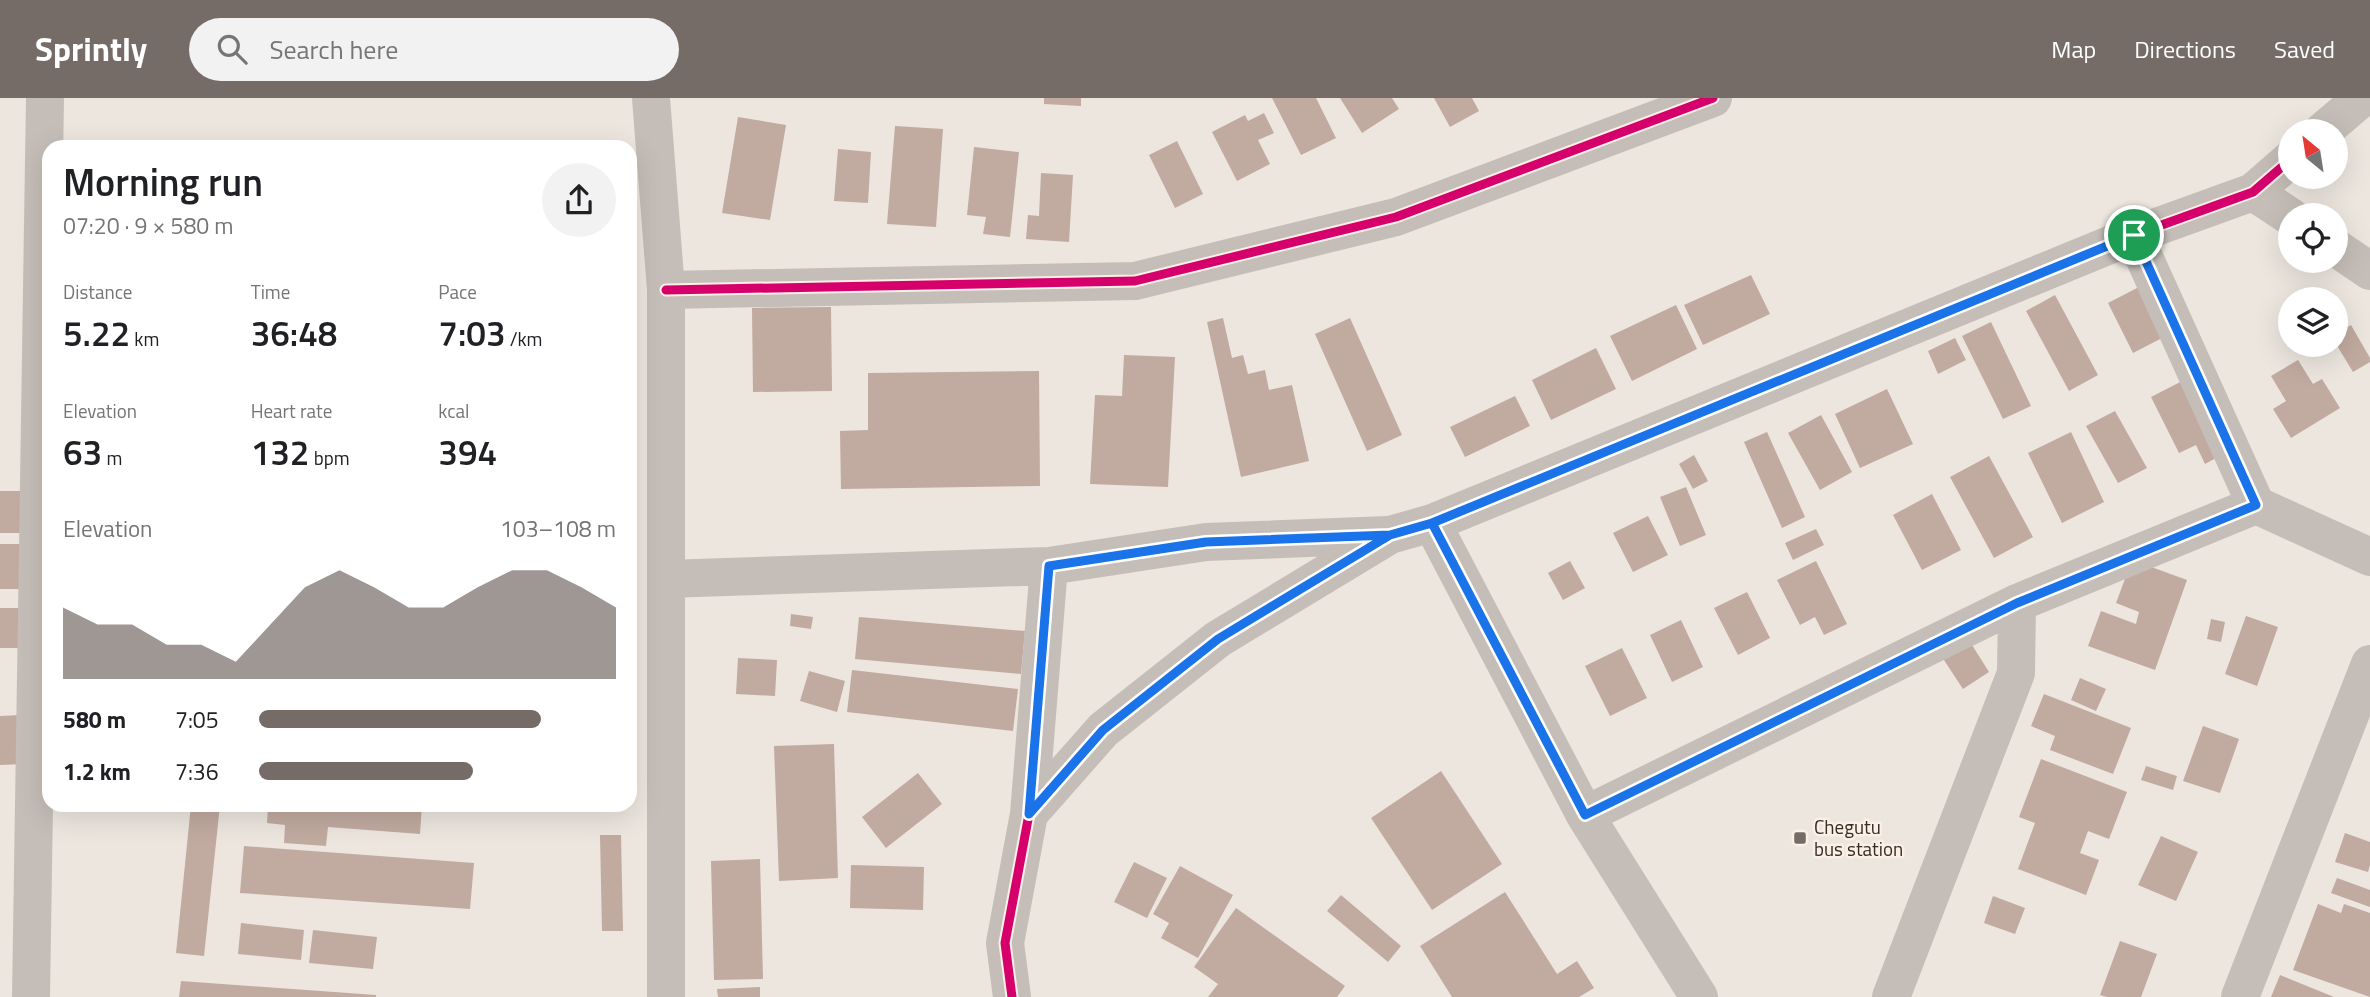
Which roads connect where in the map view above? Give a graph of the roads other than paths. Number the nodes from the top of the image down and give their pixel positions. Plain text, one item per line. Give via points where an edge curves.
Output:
1 (45, 98) edge
2 (651, 98) edge
3 (1713, 98) edge
4 (2361, 98) edge
5 (2337, 119) edge
6 (44, 140) edge
7 (2278, 170) edge
8 (2253, 192) junction
9 (2278, 208) edge
10 (2134, 235) junction
11 (2348, 256) edge
12 (2370, 271) edge
13 (666, 290) junction
14 (42, 291) edge
15 (2256, 505) junction
16 (1432, 523) junction
17 (1390, 535) junction
18 (2370, 556) edge
19 (1049, 566) junction
20 (666, 579) junction
21 (2017, 603) junction
22 (2370, 664) edge
23 (1029, 814) junction
24 (1585, 815) junction
25 (31, 997) edge
26 (666, 997) edge
27 (1012, 997) edge
28 (1699, 997) edge
29 (1891, 997) edge
30 (2240, 997) edge

1 - 6 street
2 - 13 street
3 - 13 street via 1396,217 1135,281
4 - 5 street
7 - 8 street
8 - 9 street
8 - 10 street
10 - 15 street
10 - 16 street
11 - 12 street
13 - 20 street
14 - 25 street
15 - 18 street
15 - 21 street
16 - 17 street
16 - 24 street
17 - 19 street via 1206,542
17 - 23 street via 1218,639 1103,730
19 - 20 street
19 - 23 street
20 - 26 street
21 - 24 street
21 - 29 street via 2015,673
22 - 30 street
23 - 27 street via 1005,943
24 - 28 street

